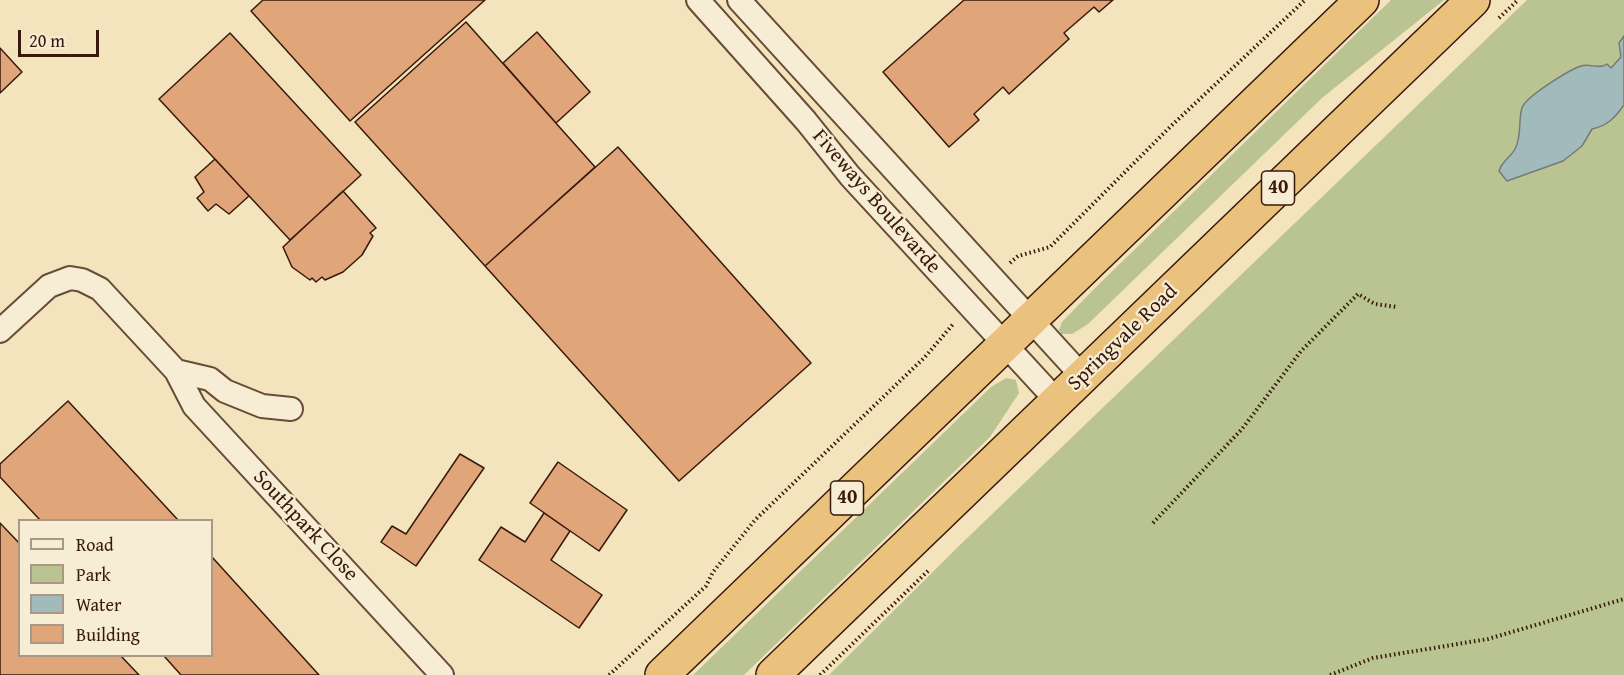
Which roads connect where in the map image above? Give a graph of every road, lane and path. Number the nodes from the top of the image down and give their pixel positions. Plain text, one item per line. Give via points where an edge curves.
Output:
1 (698, 0) edge
2 (739, 0) edge
3 (1305, 0) edge
4 (1362, 0) edge
5 (1473, 0) edge
6 (994, 279) junction
7 (1397, 307) dead end
8 (969, 308) junction
9 (1031, 320) junction
10 (0, 331) edge
11 (1004, 345) junction
12 (176, 371) junction
13 (1083, 377) junction
14 (1057, 401) junction
15 (291, 409) dead end
16 (1153, 524) dead end
17 (1624, 599) edge
18 (442, 675) edge
19 (609, 675) edge
20 (662, 675) edge
21 (772, 675) edge
22 (1330, 675) edge

1 - 8 street, Fiveways Boulevarde
2 - 6 street, Fiveways Boulevarde
3 - 6 path via 1050,247 1018,256
4 - 9 highway, 40
5 - 13 highway, Springvale Road / 40
6 - 9 street, Fiveways Boulevarde
7 - 16 path via 1375,304 1358,294 1301,351 1242,429
8 - 11 street, Fiveways Boulevarde
8 - 19 path via 925,357 755,520 706,586
9 - 11 highway, 40
9 - 13 street, Fiveways Boulevarde
10 - 12 street, Southpark Close via 49,286 70,278 82,280 100,289
11 - 14 street, Fiveways Boulevarde
11 - 20 highway, 40
12 - 15 street via 210,380 254,404
12 - 18 street, Southpark Close via 194,406
13 - 14 highway, Springvale Road / 40
14 - 21 highway, Springvale Road / 40
17 - 22 path via 1488,639 1373,658

